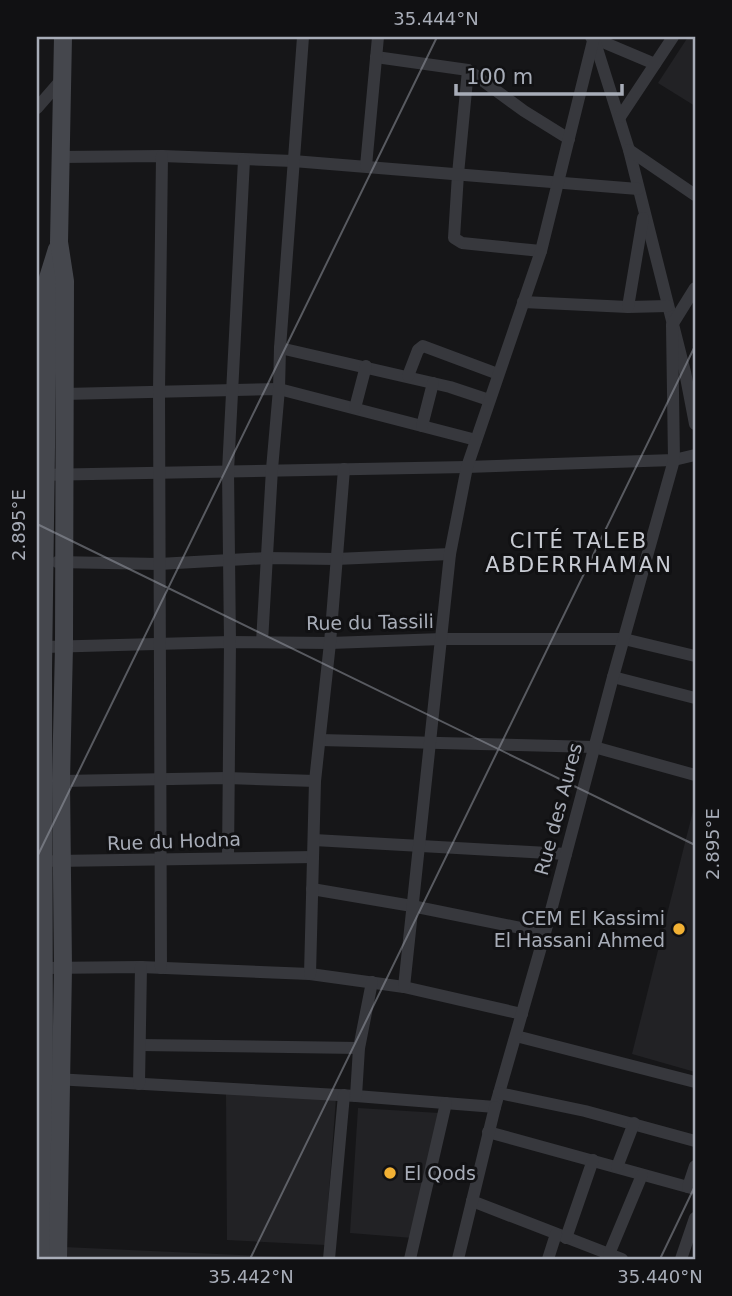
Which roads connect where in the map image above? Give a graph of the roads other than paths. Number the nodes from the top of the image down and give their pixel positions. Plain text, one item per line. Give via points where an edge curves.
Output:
1 (63, 37) edge
2 (303, 37) edge
3 (378, 37) edge
4 (673, 37) edge
5 (593, 38) edge
6 (376, 57) junction
7 (655, 64) junction
8 (468, 70) junction
9 (63, 78) junction
10 (37, 108) edge
11 (620, 117) junction
12 (569, 139) junction
13 (629, 150) junction
14 (162, 156) junction
15 (60, 157) junction
16 (244, 160) junction
17 (293, 161) junction
18 (366, 166) junction
19 (458, 174) junction
20 (558, 183) junction
21 (638, 189) junction
22 (695, 195) edge
23 (644, 213) junction
24 (541, 251) junction
25 (50, 277) edge
26 (695, 288) edge
27 (523, 302) junction
28 (691, 304) edge
29 (667, 306) junction
30 (628, 307) junction
31 (672, 325) junction
32 (42, 331) edge
33 (280, 348) junction
34 (366, 366) junction
35 (42, 369) edge
36 (498, 373) junction
37 (408, 376) junction
38 (690, 376) edge
39 (433, 383) junction
40 (279, 389) junction
41 (232, 390) junction
42 (159, 392) junction
43 (64, 394) junction
44 (489, 400) junction
45 (355, 408) junction
46 (42, 409) edge
47 (695, 424) edge
48 (422, 426) junction
49 (42, 434) edge
50 (476, 440) junction
51 (695, 455) edge
52 (674, 460) junction
53 (467, 467) junction
54 (272, 469) junction
55 (344, 469) junction
56 (228, 471) junction
57 (159, 473) junction
58 (49, 475) edge
59 (42, 513) edge
60 (450, 554) junction
61 (267, 558) junction
62 (336, 559) junction
63 (48, 560) edge
64 (228, 561) junction
65 (159, 564) junction
66 (442, 639) junction
67 (624, 639) junction
68 (230, 642) junction
69 (262, 642) junction
70 (330, 643) junction
71 (160, 644) junction
72 (64, 646) junction
73 (44, 647) junction
74 (695, 656) edge
75 (40, 669) edge
76 (613, 677) junction
77 (695, 696) edge
78 (320, 740) junction
79 (430, 743) junction
80 (594, 747) junction
81 (695, 775) edge
82 (227, 778) junction
83 (158, 779) junction
84 (61, 781) junction
85 (315, 781) junction
86 (314, 840) junction
87 (418, 847) junction
88 (566, 853) junction
89 (313, 857) junction
90 (40, 858) edge
91 (228, 858) junction
92 (161, 861) junction
93 (63, 863) junction
94 (312, 889) junction
95 (412, 906) junction
96 (545, 933) junction
97 (141, 967) junction
98 (43, 968) junction
99 (63, 968) junction
100 (161, 968) junction
101 (310, 974) junction
102 (372, 982) junction
103 (404, 987) junction
104 (522, 1014) junction
105 (516, 1036) junction
106 (140, 1045) junction
107 (359, 1048) junction
108 (52, 1079) junction
109 (695, 1082) edge
110 (139, 1084) junction
111 (499, 1093) junction
112 (350, 1096) junction
113 (446, 1103) junction
114 (495, 1107) junction
115 (634, 1123) junction
116 (488, 1132) junction
117 (695, 1141) edge
118 (593, 1160) junction
119 (695, 1166) edge
120 (617, 1167) junction
121 (46, 1173) edge
122 (642, 1175) junction
123 (692, 1188) edge
124 (472, 1201) junction
125 (695, 1218) edge
126 (561, 1236) junction
127 (594, 1254) edge
128 (615, 1257) edge
129 (41, 1259) edge
130 (58, 1259) edge
131 (329, 1259) edge
132 (410, 1259) edge
133 (458, 1259) edge
134 (548, 1259) edge
135 (681, 1259) edge

1 - 9 main road
2 - 17 street
3 - 6 street
4 - 7 street
5 - 7 street
5 - 11 street
5 - 12 street
6 - 8 street
6 - 18 street
7 - 11 street
8 - 12 street
8 - 19 street
9 - 10 street
9 - 15 main road
11 - 13 street
12 - 20 street
13 - 21 street
13 - 22 street
14 - 15 street
14 - 16 street
14 - 42 street
15 - 25 main road via 60,242
16 - 17 street
16 - 41 street
17 - 18 street
17 - 33 street
18 - 19 street
19 - 20 street
19 - 24 street via 453,233 457,241
20 - 21 street
20 - 24 street
21 - 23 street
23 - 29 street
23 - 30 street
24 - 27 street
25 - 32 main road
25 - 43 main road
26 - 28 street
27 - 30 street
27 - 36 street
28 - 31 street
29 - 30 street
29 - 31 street
31 - 38 street
31 - 52 street, Rue des Aures
32 - 35 main road
33 - 34 street
33 - 40 street
34 - 37 street
34 - 45 street
35 - 46 main road
36 - 37 street via 423,346
36 - 44 street
37 - 39 street
38 - 47 street
39 - 44 street
39 - 48 street
40 - 41 street
40 - 45 street
40 - 54 street
41 - 42 street
41 - 56 street
42 - 43 street
42 - 57 street
43 - 58 main road
44 - 50 street
45 - 48 street
46 - 49 main road
48 - 50 street
49 - 58 main road
50 - 53 street
51 - 52 street
52 - 53 street
52 - 67 street, Rue des Aures
53 - 55 street
53 - 60 street
54 - 55 street
54 - 56 street
54 - 61 street
55 - 62 street
56 - 57 street
56 - 64 street
57 - 58 street
57 - 65 street
58 - 59 main road
58 - 63 main road
59 - 63 main road
60 - 62 street
60 - 66 street
61 - 62 street
61 - 64 street
61 - 69 street
62 - 70 street
63 - 65 street
63 - 72 main road
63 - 73 main road
64 - 65 street
64 - 68 street
65 - 71 street
66 - 67 street, Rue du Tassili
66 - 70 street, Rue du Tassili
66 - 79 street
67 - 74 street, Rue du Tassili
67 - 76 street, Rue des Aures
68 - 69 street, Rue du Tassili
68 - 71 street, Rue du Tassili
68 - 82 street
69 - 70 street, Rue du Tassili
70 - 78 street
71 - 72 street, Rue du Tassili
71 - 83 street
72 - 73 street, Rue du Tassili
72 - 84 main road
73 - 75 main road
75 - 90 main road
76 - 77 street
76 - 80 street, Rue des Aures
78 - 79 street
78 - 85 street
79 - 80 street
79 - 87 street
80 - 81 street
80 - 88 street, Rue des Aures
82 - 83 street
82 - 85 street
82 - 91 street
83 - 84 street
83 - 92 street
84 - 93 main road
85 - 86 street
86 - 87 street
86 - 89 street
87 - 88 street
87 - 95 street
88 - 96 street, Rue des Aures
89 - 91 street, Rue du Hodna
89 - 94 street
90 - 93 street, Rue du Hodna
90 - 98 main road
91 - 92 street, Rue du Hodna
92 - 93 street, Rue du Hodna
92 - 100 street
93 - 99 main road
94 - 95 street
94 - 101 street
95 - 96 street
95 - 103 street
96 - 104 street, Rue des Aures
97 - 99 street
97 - 100 street
97 - 106 street
98 - 99 street
98 - 108 main road
99 - 108 main road
100 - 101 street
101 - 102 street
102 - 103 street
102 - 107 street
103 - 104 street
104 - 105 street, Rue des Aures
105 - 109 street
105 - 111 street, Rue des Aures
106 - 107 street
106 - 110 street
107 - 112 street
108 - 110 street
108 - 121 main road
110 - 112 street
111 - 114 street, Rue des Aures
111 - 115 street
112 - 113 street
112 - 131 street
113 - 114 street
113 - 132 street
114 - 116 street, Rue des Aures
115 - 117 street
115 - 120 street
116 - 118 street
116 - 124 street, Rue des Aures
118 - 120 street
118 - 126 street
119 - 123 street
120 - 122 street
121 - 129 main road
121 - 130 main road
122 - 123 street
122 - 128 street
124 - 126 street
124 - 133 street, Rue des Aures
125 - 135 street
126 - 127 street
126 - 134 street
127 - 128 street

